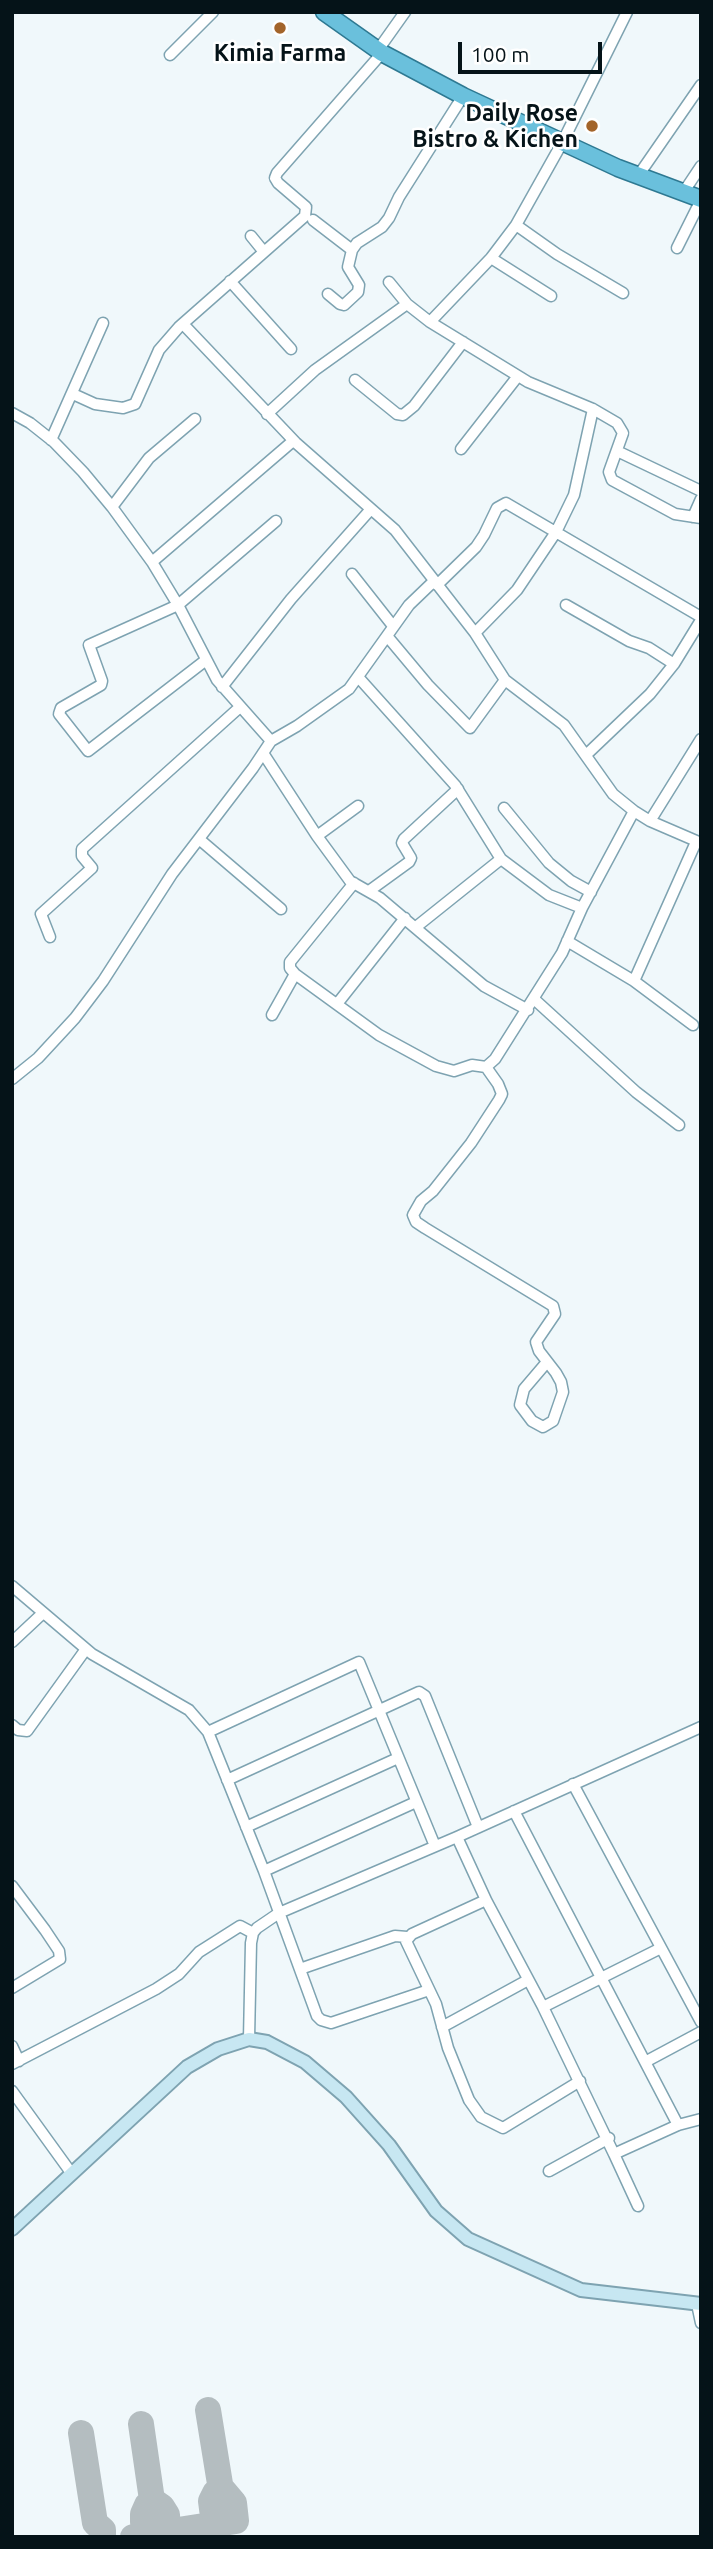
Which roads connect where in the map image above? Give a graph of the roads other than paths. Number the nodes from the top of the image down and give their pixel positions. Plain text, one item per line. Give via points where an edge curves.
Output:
1 (213, 12) edge
2 (324, 12) edge
3 (405, 12) edge
4 (626, 12) edge
5 (380, 51) junction
6 (170, 55) dead end
7 (701, 85) edge
8 (463, 96) junction
9 (562, 142) junction
10 (701, 166) edge
11 (638, 176) junction
12 (683, 193) junction
13 (701, 199) edge
14 (313, 220) dead end
15 (516, 225) junction
16 (251, 236) dead end
17 (677, 248) dead end
18 (352, 250) junction
19 (264, 252) junction
20 (491, 258) junction
21 (230, 281) junction
22 (389, 282) dead end
23 (623, 293) dead end
24 (328, 294) dead end
25 (551, 296) dead end
26 (407, 304) junction
27 (430, 322) junction
28 (103, 323) dead end
29 (183, 324) junction
30 (463, 342) junction
31 (291, 349) dead end
32 (518, 376) junction
33 (355, 380) dead end
34 (73, 394) junction
35 (593, 409) junction
36 (12, 413) edge
37 (267, 414) junction
38 (195, 419) dead end
39 (51, 440) junction
40 (293, 440) junction
41 (461, 449) dead end
42 (617, 451) junction
43 (701, 491) edge
44 (701, 499) edge
45 (112, 507) junction
46 (371, 509) junction
47 (697, 517) edge
48 (276, 521) dead end
49 (556, 532) junction
50 (152, 562) junction
51 (352, 573) dead end
52 (435, 583) junction
53 (566, 604) dead end
54 (178, 605) junction
55 (701, 618) edge
56 (393, 626) junction
57 (475, 633) junction
58 (387, 636) junction
59 (206, 660) junction
60 (674, 664) junction
61 (359, 678) junction
62 (505, 680) junction
63 (222, 687) junction
64 (240, 707) junction
65 (701, 739) edge
66 (271, 741) junction
67 (263, 753) junction
68 (586, 755) junction
69 (458, 789) junction
70 (358, 806) dead end
71 (504, 808) dead end
72 (634, 811) junction
73 (650, 821) junction
74 (317, 836) junction
75 (199, 839) junction
76 (698, 843) edge
77 (501, 859) junction
78 (354, 883) junction
79 (369, 891) junction
80 (591, 892) junction
81 (582, 908) junction
82 (281, 909) dead end
83 (405, 918) junction
84 (416, 927) junction
85 (50, 937) dead end
86 (567, 941) junction
87 (295, 974) junction
88 (634, 981) junction
89 (534, 999) junction
90 (337, 1004) junction
91 (528, 1010) junction
92 (272, 1015) dead end
93 (692, 1025) dead end
94 (486, 1067) junction
95 (12, 1079) edge
96 (680, 1125) dead end
97 (547, 1362) junction
98 (12, 1586) edge
99 (43, 1613) junction
100 (12, 1642) edge
101 (86, 1649) junction
102 (379, 1710) junction
103 (12, 1725) edge
104 (701, 1727) edge
105 (208, 1732) junction
106 (398, 1759) junction
107 (228, 1780) junction
108 (573, 1784) junction
109 (416, 1802) junction
110 (514, 1811) junction
111 (246, 1827) junction
112 (478, 1827) junction
113 (457, 1837) junction
114 (435, 1846) junction
115 (264, 1871) junction
116 (12, 1886) edge
117 (486, 1900) junction
118 (279, 1913) junction
119 (253, 1933) junction
120 (407, 1937) junction
121 (661, 1948) junction
122 (300, 1969) junction
123 (602, 1978) junction
124 (528, 1980) junction
125 (12, 1988) edge
126 (429, 1990) junction
127 (542, 2007) junction
128 (701, 2022) edge
129 (442, 2027) junction
130 (701, 2032) edge
131 (249, 2039) junction
132 (12, 2046) edge
133 (16, 2062) edge
134 (645, 2062) junction
135 (580, 2081) junction
136 (12, 2091) edge
137 (701, 2119) edge
138 (678, 2124) junction
139 (609, 2138) junction
140 (614, 2154) junction
141 (549, 2171) dead end
142 (72, 2174) junction
143 (638, 2206) dead end
144 (12, 2229) edge
145 (699, 2304) edge
146 (701, 2323) edge

1 - 6 street
2 - 5 highway
3 - 5 street
4 - 9 street
5 - 8 highway
5 - 19 street via 277,173 278,183 307,212
7 - 11 street
8 - 9 highway
8 - 18 street via 389,218
9 - 11 highway
9 - 15 street
10 - 12 street
11 - 12 highway
12 - 13 highway
13 - 17 street
14 - 18 street
15 - 20 street
15 - 23 street
16 - 19 street
18 - 24 street via 348,267 359,285 358,292 344,304
19 - 21 street
20 - 25 street
20 - 27 street
21 - 29 street
21 - 31 street
22 - 26 street
26 - 27 street
26 - 37 street via 314,370
27 - 30 street
28 - 34 street
29 - 34 street via 159,350 132,406 95,404
29 - 37 street
30 - 32 street
30 - 33 street via 403,415
32 - 35 street
32 - 41 street
34 - 39 street
35 - 42 street via 622,429
35 - 49 street via 574,495
36 - 39 street
37 - 40 street
38 - 45 street via 149,458
39 - 45 street
40 - 46 street
40 - 50 street
42 - 43 street
42 - 47 street via 609,472 612,480 676,514
44 - 47 street
45 - 50 street
46 - 52 street via 400,536
46 - 63 street via 291,599
48 - 54 street
49 - 52 street via 506,503 500,504 476,547
49 - 55 street
49 - 57 street via 517,590
50 - 54 street
51 - 56 street
52 - 56 street
52 - 57 street
53 - 60 street
54 - 59 street
54 - 59 street via 89,645 101,685 61,708 59,714 88,751
55 - 60 street
56 - 58 street
57 - 62 street
58 - 61 street
58 - 62 street via 470,728
59 - 63 street
60 - 68 street via 650,694
61 - 66 street
61 - 69 street
62 - 68 street via 564,725
63 - 64 street
64 - 66 street
64 - 85 street via 82,849 92,868 41,914
65 - 73 street
66 - 67 street
67 - 74 street
67 - 75 street
68 - 72 street via 613,793
69 - 77 street
69 - 79 street via 404,839 409,862
70 - 74 street
71 - 80 street via 549,863
72 - 73 street
72 - 80 street
73 - 76 street
74 - 78 street
75 - 82 street
75 - 95 street via 75,1018
76 - 88 street
77 - 81 street via 549,895
77 - 84 street
78 - 79 street
78 - 87 street via 290,962
79 - 83 street
80 - 81 street
81 - 86 street
83 - 84 street
83 - 90 street
84 - 91 street via 484,986
86 - 88 street
86 - 89 street
87 - 90 street
87 - 92 street
88 - 93 street
89 - 91 street
89 - 96 street via 636,1093
90 - 94 street via 379,1035 436,1066 454,1071 472,1065
91 - 94 street
94 - 97 street via 501,1089 499,1100 413,1215 425,1228 553,1306 555,1314 536,1342
97 - 97 street via 563,1392 553,1421 543,1427 520,1405 524,1389
98 - 99 street
99 - 100 street
99 - 101 street
101 - 103 street via 27,1731
101 - 105 street via 189,1710
102 - 105 street via 357,1662
102 - 106 street
102 - 107 street
102 - 112 street via 423,1693
104 - 108 street
105 - 107 street
106 - 109 street
106 - 111 street
107 - 111 street
108 - 110 street
108 - 121 street
109 - 114 street
109 - 115 street
110 - 112 street
110 - 123 street
111 - 115 street
112 - 113 street
113 - 114 street
113 - 117 street
114 - 118 street
115 - 118 street
116 - 125 street via 60,1959
117 - 120 street
117 - 124 street
118 - 119 street
118 - 122 street
119 - 131 street
119 - 133 street via 240,1926 199,1952 156,1989
120 - 122 street via 395,1936
120 - 126 street
121 - 123 street
121 - 128 street
122 - 126 street via 317,2016 326,2023
123 - 127 street
123 - 134 street
124 - 127 street
124 - 129 street
126 - 129 street
127 - 135 street
129 - 135 street via 469,2099 481,2117 498,2127 506,2127
130 - 134 street
131 - 142 main road via 218,2049 187,2067
131 - 145 main road via 267,2042 305,2062 346,2097 389,2145 436,2211 468,2239 581,2290
132 - 133 street
134 - 138 street
135 - 139 street
136 - 142 street
137 - 138 street
138 - 140 street
139 - 140 street
139 - 141 street
140 - 143 street
142 - 144 main road
145 - 146 street

